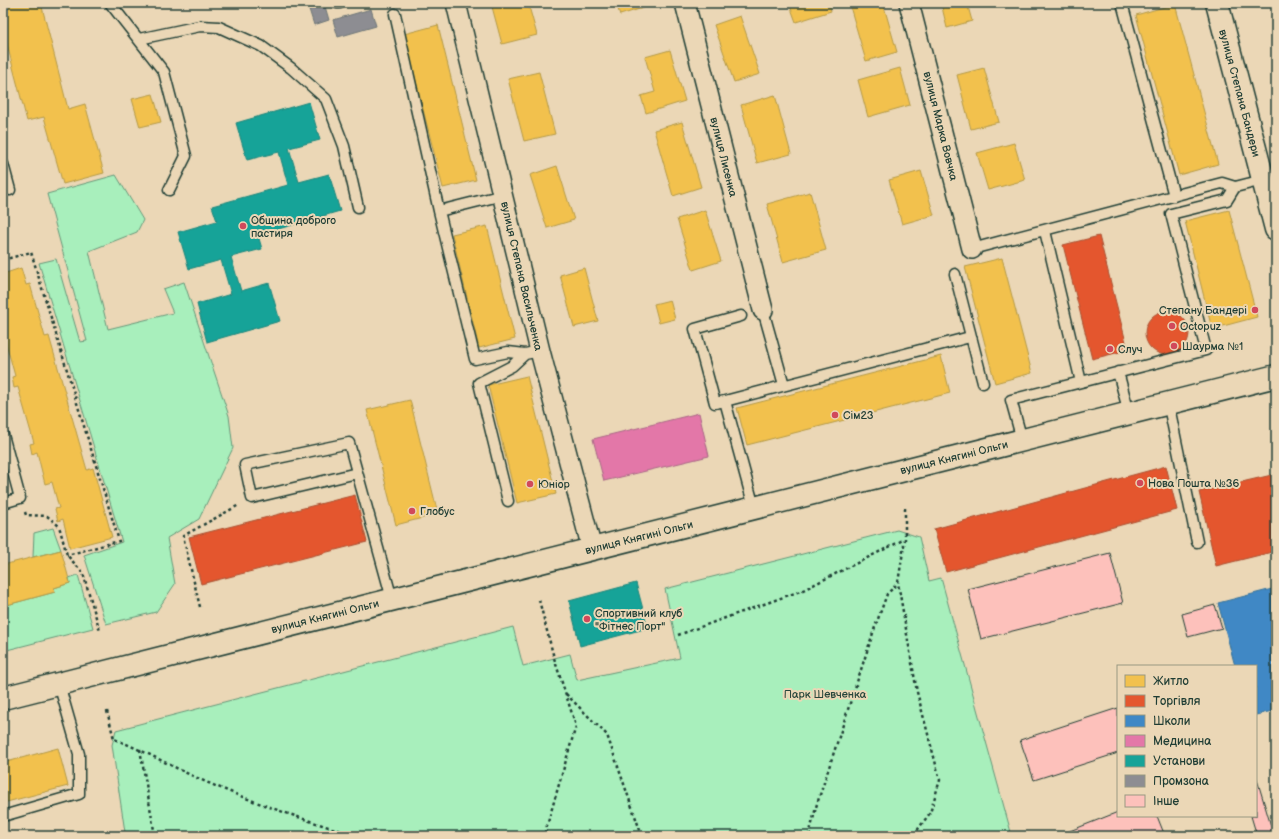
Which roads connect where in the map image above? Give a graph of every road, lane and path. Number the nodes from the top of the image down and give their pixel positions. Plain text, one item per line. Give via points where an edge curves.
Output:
1 (110, 3) edge
2 (456, 3) edge
3 (685, 3) edge
4 (909, 3) edge
5 (1122, 3) edge
6 (1216, 3) edge
7 (395, 14) dead end
8 (139, 39) junction
9 (3, 164) edge
10 (1263, 180) junction
11 (1235, 187) junction
12 (10, 190) dead end
13 (169, 190) dead end
14 (503, 195) junction
15 (1174, 196) junction
16 (358, 207) dead end
17 (439, 211) junction
18 (1276, 229) edge
19 (1045, 231) junction
20 (972, 249) joint
21 (3, 260) edge
22 (955, 274) dead end
23 (763, 310) joint
24 (741, 316) dead end
25 (970, 337) junction
26 (532, 353) junction
27 (1118, 372) junction
28 (1276, 376) edge
29 (982, 382) dead end
30 (1081, 382) junction
31 (784, 385) junction
32 (725, 401) junction
33 (1168, 402) junction
34 (1129, 412) junction
35 (3, 435) edge
36 (1022, 440) junction
37 (357, 473) junction
38 (20, 498) junction
39 (252, 498) junction
40 (508, 501) dead end
41 (3, 504) edge
42 (754, 507) junction
43 (905, 508) dead end
44 (905, 539) junction
45 (1197, 542) dead end
46 (592, 549) junction
47 (67, 555) junction
48 (898, 582) junction
49 (392, 599) junction
50 (539, 600) dead end
51 (200, 607) dead end
52 (100, 631) dead end
53 (678, 635) dead end
54 (59, 684) junction
55 (564, 693) junction
56 (3, 698) edge
57 (108, 711) dead end
58 (140, 749) junction
59 (3, 816) edge
60 (155, 836) edge
61 (358, 836) edge
62 (544, 836) edge
63 (642, 836) edge
64 (810, 836) edge
65 (914, 836) edge

1 - 8 lane
2 - 14 street, вулиця Степана Васильченка
3 - 23 street, вулиця Лисенка
4 - 20 street, вулиця Марка Вовчка
5 - 15 lane
6 - 10 street, вулиця Степана Бандери
7 - 17 lane
8 - 13 lane via 164,72 186,156
8 - 16 lane via 200,26 219,27 261,46 291,68 326,99 344,146
9 - 12 lane
10 - 11 lane
10 - 18 street, вулиця Степана Бандери
11 - 15 lane via 1222,183
11 - 27 lane via 1227,200 1170,214 1206,350
14 - 17 lane
14 - 26 street, вулиця Степана Васильченка
15 - 19 lane
17 - 26 lane via 475,359 508,352
19 - 20 lane
19 - 30 lane
21 - 47 path via 31,252 119,541
22 - 25 lane
23 - 31 lane
24 - 32 lane via 695,329 715,403
25 - 29 lane
25 - 31 lane
26 - 40 lane via 479,383
26 - 46 street, вулиця Степана Васильченка
27 - 30 lane
27 - 34 lane
28 - 33 street, вулиця Княгині Ольги
30 - 36 lane via 1011,400
31 - 32 lane
32 - 42 lane
33 - 34 street, вулиця Княгині Ольги
33 - 45 lane
34 - 36 street, вулиця Княгині Ольги
35 - 38 lane
36 - 42 street, вулиця Княгині Ольги
37 - 39 lane
37 - 39 lane via 349,444 245,465
37 - 49 lane
38 - 41 lane
38 - 47 path via 26,515 47,516 59,526
39 - 51 path via 183,536
42 - 46 street, вулиця Княгині Ольги
43 - 44 path
44 - 48 path
44 - 53 path via 803,590
46 - 49 street, вулиця Княгині Ольги
47 - 52 path via 84,573
48 - 64 path via 887,594 874,630 818,800
48 - 65 path via 917,692 940,780 930,813
49 - 54 street, вулиця Княгині Ольги
50 - 55 path
54 - 56 street, вулиця Княгині Ольги
54 - 59 lane via 79,754 79,794
55 - 62 path via 576,726
55 - 63 path via 607,735
57 - 58 path via 114,739
58 - 60 path
58 - 61 path via 197,778 311,822

